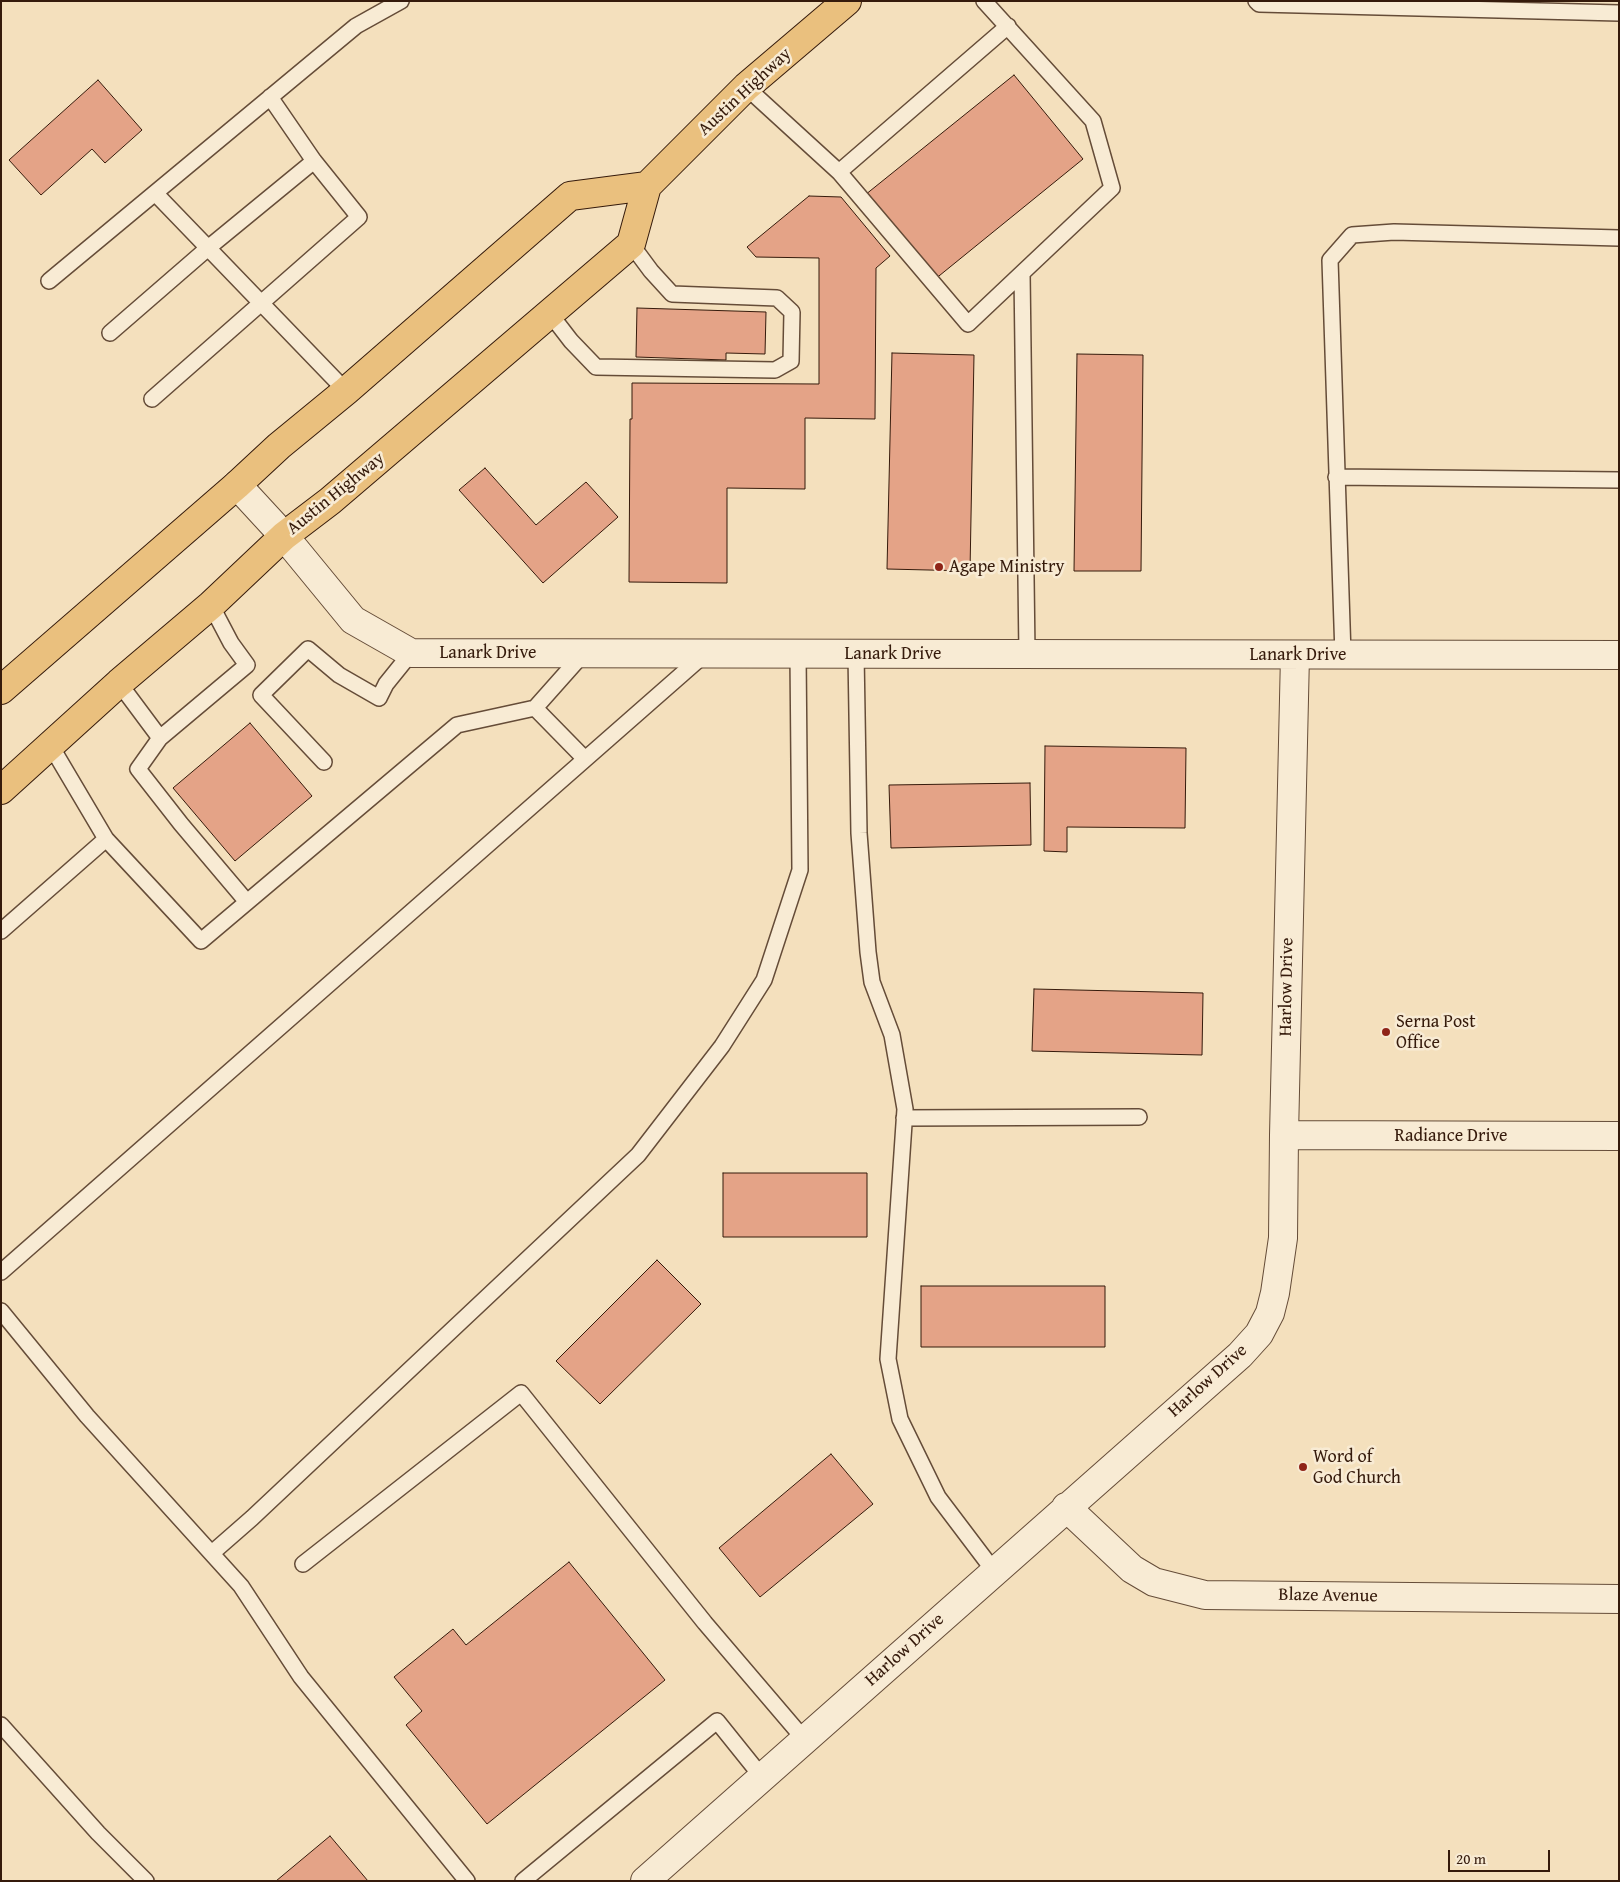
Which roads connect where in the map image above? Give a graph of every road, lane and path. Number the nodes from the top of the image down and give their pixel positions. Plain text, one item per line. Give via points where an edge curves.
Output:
1 (401, 1) edge
2 (847, 1) edge
3 (984, 1) edge
4 (1256, 1) edge
5 (1619, 13) edge
6 (1008, 26) junction
7 (746, 87) junction
8 (270, 97) junction
9 (314, 161) junction
10 (839, 172) junction
11 (647, 186) junction
12 (155, 193) junction
13 (1619, 238) edge
14 (632, 244) junction
15 (208, 248) junction
16 (1022, 273) junction
17 (49, 281) dead end
18 (261, 303) junction
19 (551, 315) junction
20 (110, 333) dead end
21 (346, 392) junction
22 (152, 399) dead end
23 (1336, 477) junction
24 (1619, 480) edge
25 (237, 485) junction
26 (284, 536) junction
27 (210, 605) junction
28 (411, 653) junction
29 (583, 654) junction
30 (706, 654) junction
31 (798, 654) junction
32 (856, 654) junction
33 (1027, 654) junction
34 (1295, 655) junction
35 (1343, 655) junction
36 (1619, 655) edge
37 (119, 683) junction
38 (1, 690) edge
39 (535, 708) junction
40 (160, 738) junction
41 (51, 746) junction
42 (585, 759) junction
43 (324, 762) dead end
44 (1, 790) edge
45 (106, 839) junction
46 (247, 902) junction
47 (1, 931) edge
48 (1139, 1117) dead end
49 (904, 1118) junction
50 (1284, 1135) junction
51 (1619, 1136) edge
52 (1, 1272) edge
53 (1, 1312) edge
54 (1066, 1507) junction
55 (212, 1553) junction
56 (303, 1564) dead end
57 (994, 1571) junction
58 (1619, 1598) edge
59 (1, 1725) edge
60 (804, 1739) junction
61 (762, 1777) junction
62 (146, 1881) edge
63 (467, 1881) edge
64 (523, 1881) edge
65 (645, 1881) edge

1 - 8 lane via 356,26
2 - 7 main road, Austin Highway
3 - 6 lane
4 - 5 lane via 1259,4
6 - 10 lane
6 - 16 lane via 1093,121 1112,188
7 - 10 lane
7 - 11 main road, Austin Highway
8 - 9 lane
8 - 12 lane
9 - 15 lane
9 - 18 lane via 359,217
10 - 16 lane via 968,324
11 - 14 main road
11 - 21 main road via 570,196
12 - 15 lane
12 - 17 lane
13 - 23 lane via 1394,232 1352,235 1330,260
14 - 19 main road, Austin Highway
14 - 19 lane via 651,272 672,294 777,298 792,312 791,361 775,370 596,367
15 - 18 lane
15 - 20 lane
16 - 33 lane
18 - 21 lane
18 - 22 lane
19 - 26 main road, Austin Highway
21 - 25 main road
23 - 24 lane
23 - 35 lane
25 - 26 street, Lanark Drive
25 - 38 main road
26 - 27 main road, Austin Highway
26 - 28 street, Lanark Drive via 353,620
27 - 37 main road, Austin Highway
27 - 40 lane via 247,665
28 - 29 street, Lanark Drive
28 - 43 lane via 379,698 339,675 308,648 261,695
29 - 30 street, Lanark Drive
29 - 39 lane
30 - 31 street, Lanark Drive
30 - 42 lane
31 - 32 street, Lanark Drive
31 - 55 lane via 800,870 764,980 722,1046 638,1155
32 - 33 street, Lanark Drive
32 - 49 lane via 859,833 868,952 872,982 892,1035
33 - 34 street, Lanark Drive
34 - 35 street, Lanark Drive
34 - 50 street, Harlow Drive
35 - 36 street, Lanark Drive
37 - 40 lane
37 - 41 main road, Austin Highway
39 - 42 lane
39 - 46 lane via 457,725
40 - 46 lane via 138,769
41 - 44 main road, Austin Highway
41 - 45 lane
42 - 52 lane
45 - 46 lane via 201,941
45 - 47 lane
48 - 49 lane
49 - 57 lane via 888,1359 900,1419 938,1496
50 - 51 street, Radiance Drive
50 - 54 street, Harlow Drive via 1283,1238 1270,1313 1259,1334 1240,1355
53 - 55 lane via 87,1416
54 - 57 street, Harlow Drive
54 - 58 street, Blaze Avenue via 1132,1569 1154,1582 1205,1595
55 - 63 lane via 241,1586 301,1677
56 - 60 lane via 520,1393 705,1623
57 - 60 street, Harlow Drive
59 - 62 lane
60 - 61 street, Harlow Drive
61 - 64 lane via 716,1721
61 - 65 street, Harlow Drive

